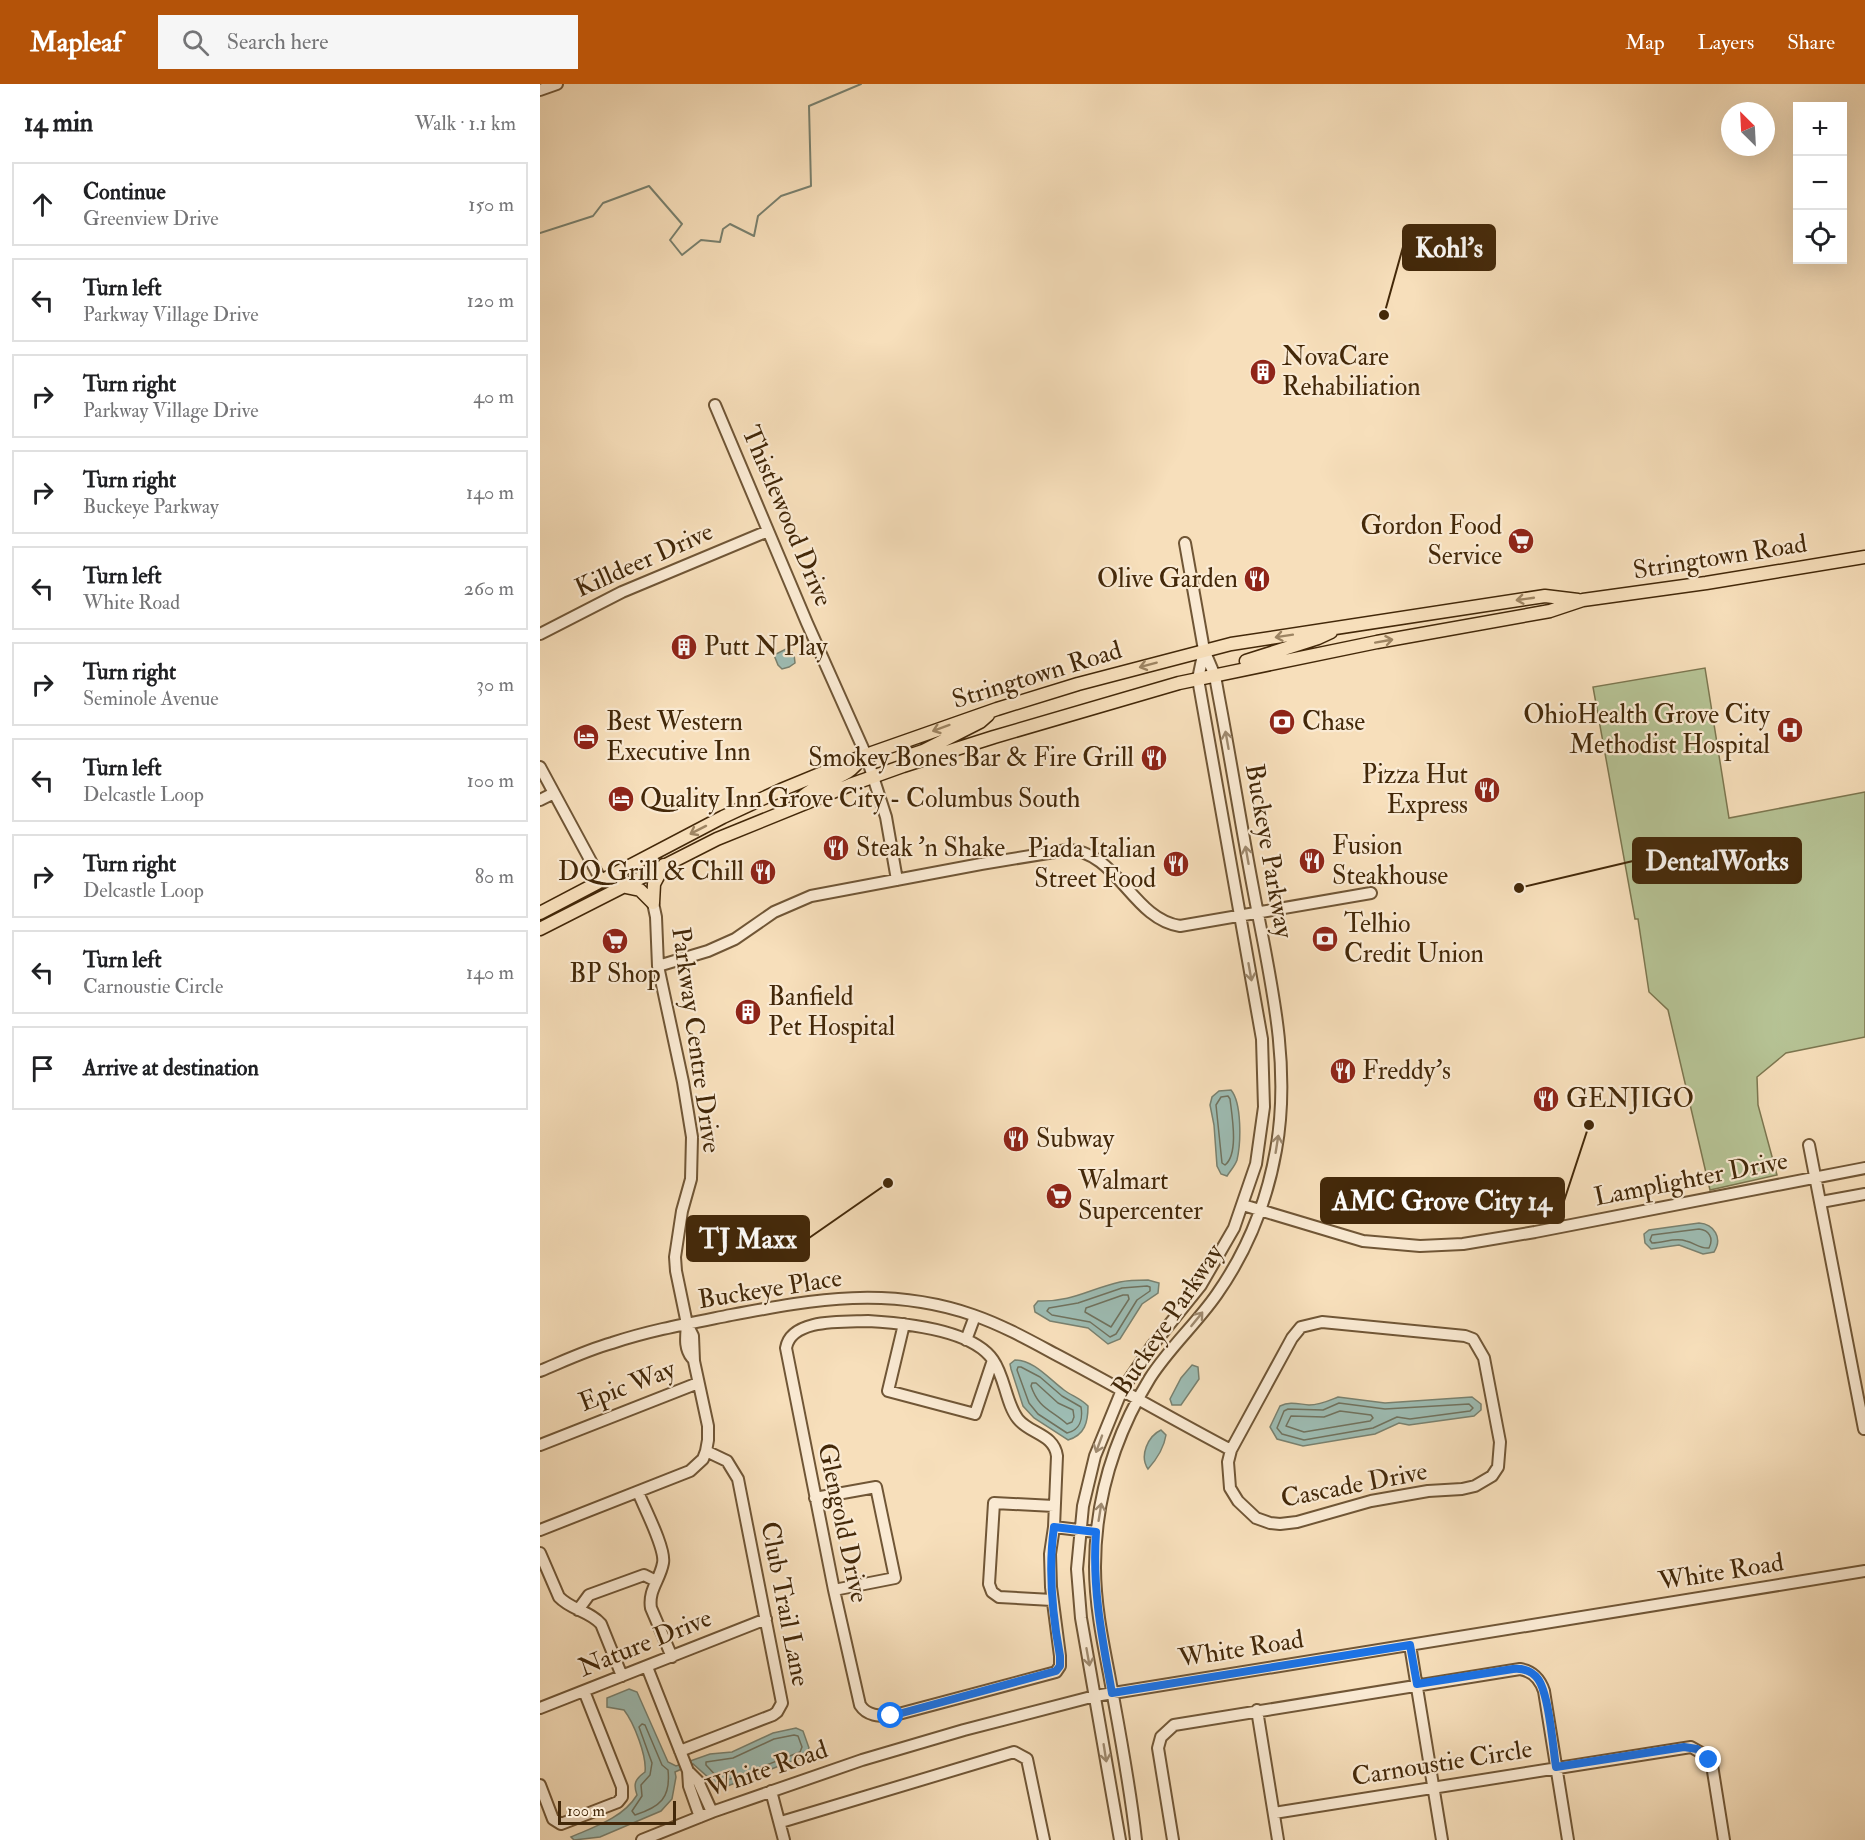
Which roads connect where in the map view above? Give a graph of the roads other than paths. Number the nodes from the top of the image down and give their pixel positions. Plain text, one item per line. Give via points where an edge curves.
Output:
1 (557, 84) edge
2 (540, 90) edge
3 (715, 405) dead end
4 (768, 531) junction
5 (1185, 543) dead end
6 (1865, 557) edge
7 (1583, 600) junction
8 (1342, 626) junction
9 (540, 634) edge
10 (1204, 650) junction
11 (1213, 672) junction
12 (1198, 679) junction
13 (997, 709) junction
14 (866, 755) junction
15 (540, 767) edge
16 (874, 777) junction
17 (554, 793) junction
18 (540, 800) edge
19 (792, 808) junction
20 (664, 865) junction
21 (601, 880) junction
22 (897, 880) junction
23 (621, 886) junction
24 (1371, 892) dead end
25 (653, 903) junction
26 (1257, 911) junction
27 (540, 913) edge
28 (1241, 915) junction
29 (540, 922) edge
30 (540, 929) edge
31 (658, 966) junction
32 (1809, 1145) dead end
33 (1865, 1168) edge
34 (1815, 1177) junction
35 (1865, 1194) edge
36 (1821, 1202) junction
37 (1243, 1205) junction
38 (1260, 1210) junction
39 (975, 1316) junction
40 (687, 1324) junction
41 (903, 1324) junction
42 (966, 1340) junction
43 (993, 1360) junction
44 (540, 1371) edge
45 (1860, 1377) edge
46 (698, 1383) junction
47 (1122, 1390) junction
48 (1138, 1400) junction
49 (1864, 1429) edge
50 (540, 1445) edge
51 (1230, 1450) junction
52 (706, 1451) junction
53 (638, 1492) junction
54 (815, 1498) junction
55 (1054, 1506) junction
56 (1054, 1527) junction
57 (540, 1530) edge
58 (1080, 1530) junction
59 (1096, 1532) junction
60 (540, 1553) edge
61 (1865, 1571) edge
62 (656, 1581) junction
63 (834, 1590) junction
64 (1052, 1599) junction
65 (578, 1610) junction
66 (766, 1619) junction
67 (1410, 1645) junction
68 (672, 1657) junction
69 (647, 1667) junction
70 (622, 1676) junction
71 (1417, 1684) junction
72 (584, 1691) junction
73 (1112, 1693) junction
74 (1095, 1696) junction
75 (540, 1708) edge
76 (1257, 1710) junction
77 (681, 1755) junction
78 (1556, 1767) junction
79 (688, 1771) junction
80 (540, 1785) edge
81 (1433, 1787) junction
82 (771, 1791) junction
83 (712, 1812) junction
84 (1274, 1813) junction
85 (700, 1817) junction
86 (781, 1822) junction
87 (642, 1840) edge
88 (784, 1840) edge
89 (1044, 1840) edge
90 (1120, 1840) edge
91 (1136, 1840) edge
92 (1173, 1840) edge
93 (1278, 1840) edge
94 (1442, 1840) edge
95 (1568, 1840) edge
96 (1724, 1840) edge

1 - 2 street
3 - 4 street, Thistlewood Drive
4 - 9 street, Killdeer Drive via 622,592
4 - 14 street, Thistlewood Drive
5 - 10 street, Buckeye Parkway
6 - 7 main road, Stringtown Road
7 -> 8 main road, Stringtown Road via 1545,596
11 -> 7 main road, Stringtown Road via 1550,611
8 -> 10 main road, Stringtown Road
8 - 11 main road via 1318,638
10 - 11 street, Buckeye Parkway
10 - 12 street, Buckeye Parkway
10 -> 13 main road, Stringtown Road
11 - 12 main road, Stringtown Road
26 -> 11 street, Buckeye Parkway
12 - 16 main road, Stringtown Road via 994,737
12 - 28 street, Buckeye Parkway
13 -> 14 main road, Stringtown Road
13 - 16 main road via 923,751 890,762
14 - 16 street, Thistlewood Drive
14 - 19 main road via 846,773 803,796
14 -> 21 main road, Stringtown Road via 752,803
15 - 17 street
16 - 19 main road, Stringtown Road
16 - 22 street, Thistlewood Drive
17 - 18 street
17 - 21 street
19 - 20 main road, Stringtown Road
20 - 23 main road, Stringtown Road
20 - 25 main road via 654,884
21 - 27 main road, Stringtown Road
21 - 29 main road via 601,889
22 - 28 street via 1076,850 1098,860 1166,923 1180,926
22 - 31 street via 812,896 774,912 726,943
23 - 25 main road via 640,890
23 - 30 main road, Stringtown Road
24 - 26 street
25 - 31 street, Parkway Centre Drive
26 - 28 street
38 -> 26 street, Buckeye Parkway via 1276,1150 1282,1083 1280,1043
28 -> 37 street, Buckeye Parkway via 1262,1040 1265,1094 1256,1164
31 - 40 street, Parkway Centre Drive via 692,1137 691,1179 675,1257
32 - 34 street
33 - 34 street, Lamplighter Drive
34 - 36 street
34 - 38 street, Lamplighter Drive via 1463,1244 1426,1246 1363,1241
35 - 36 street
36 - 45 street
37 - 38 street, Lamplighter Drive
37 - 47 street, Buckeye Parkway via 1202,1285
48 -> 38 street, Buckeye Parkway via 1166,1356 1217,1294
39 - 40 street, Buckeye Place via 909,1300 835,1298
39 - 42 street
39 - 47 street, Buckeye Place
40 - 44 street, Buckeye Place via 610,1343
40 - 46 street, Parkway Centre Drive via 685,1339
41 - 42 street
41 - 43 street via 888,1391 975,1414
41 - 54 street, Glengold Drive via 814,1324 787,1340 786,1355
42 - 43 street via 978,1345
43 - 55 street via 1015,1415 1027,1428 1049,1439 1054,1447
45 - 49 street
46 - 50 street, Epic Way
46 - 52 street, Parkway Centre Drive via 708,1426
47 - 48 street, Buckeye Place
47 -> 58 street, Buckeye Parkway via 1091,1469
48 - 51 street, Buckeye Place
59 -> 48 street, Buckeye Parkway via 1110,1467
51 - 51 street, Cascade Drive via 1230,1488 1256,1518 1270,1523 1297,1522 1371,1501 1468,1488 1484,1482 1497,1470 1500,1455 1484,1358 1473,1339 1465,1336 1322,1322 1301,1327
52 - 53 street via 690,1471
52 - 66 street, Club Trail Lane via 727,1461 738,1479
53 - 57 street
53 - 62 street via 662,1550 663,1566
54 - 63 street, Glengold Drive
54 - 63 street via 876,1487 895,1578
55 - 56 street
55 - 64 street via 994,1503 989,1584 999,1597
56 - 58 street
56 - 64 street via 1050,1554
58 - 59 street
58 -> 74 street, Buckeye Parkway via 1078,1593
59 - 73 street, Buckeye Parkway via 1096,1605
60 - 65 street via 559,1598
61 - 67 street, White Road
62 - 65 street via 644,1575 589,1595
62 - 68 street via 651,1591 651,1608
63 - 64 street, Glengold Drive via 860,1705 877,1716 891,1716 1056,1671 1060,1666
65 - 70 street via 601,1624
66 - 68 street, Nature Drive
66 - 77 street, Club Trail Lane via 782,1698 780,1708 773,1715
67 - 71 street
67 - 73 street, White Road
68 - 69 street, Nature Drive
69 - 70 street, Nature Drive
69 - 77 street
70 - 72 street, Nature Drive
71 - 76 street
71 - 78 street via 1513,1669 1530,1672 1544,1691
71 - 81 street
72 - 75 street, Nature Drive
72 - 80 street via 622,1787 622,1797 561,1824 552,1819
73 - 74 street, White Road
73 - 91 street, Buckeye Parkway
74 - 82 street, White Road via 914,1744
74 -> 90 street, Buckeye Parkway
76 - 84 street
76 - 92 street via 1180,1723 1164,1732 1158,1748
77 - 79 street
78 - 81 street, Carnoustie Circle
78 - 95 street
78 - 96 street, Carnoustie Circle via 1684,1747 1697,1749 1712,1765
79 - 83 street via 698,1781
79 - 85 street
81 - 84 street, Carnoustie Circle
81 - 94 street
82 - 83 street, White Road
82 - 86 street
83 - 85 street, White Road
84 - 93 street
85 - 87 street, White Road
86 - 88 street
86 - 89 street via 1008,1752 1027,1759

